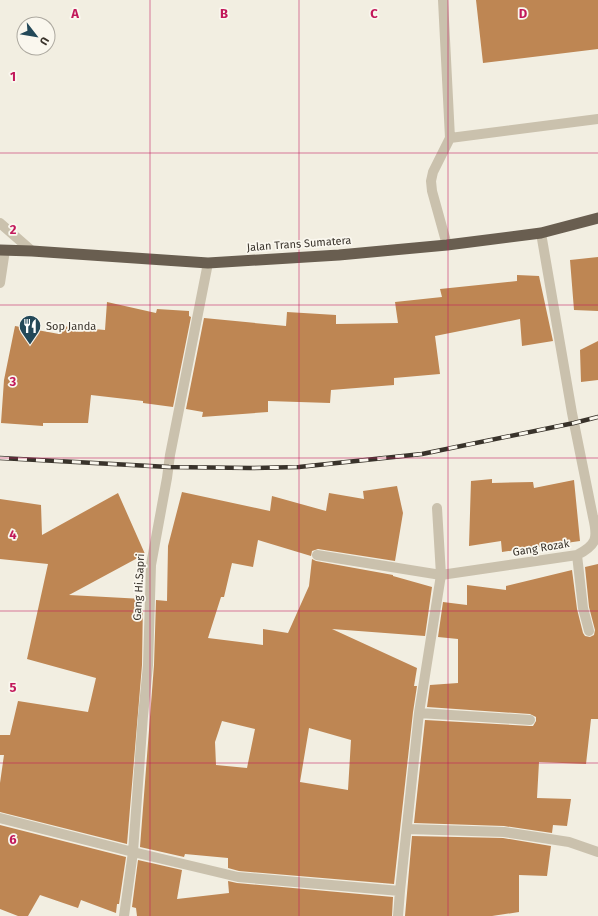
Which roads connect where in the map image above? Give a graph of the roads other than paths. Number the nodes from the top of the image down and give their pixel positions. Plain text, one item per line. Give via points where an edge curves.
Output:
1 (443, 0) edge
2 (598, 119) edge
3 (450, 138) junction
4 (598, 218) edge
5 (0, 223) edge
6 (541, 233) junction
7 (447, 245) junction
8 (3, 250) edge
9 (32, 251) junction
10 (208, 263) junction
11 (0, 284) edge
12 (437, 508) dead end
13 (596, 517) edge
14 (317, 555) dead end
15 (578, 555) junction
16 (441, 576) junction
17 (589, 631) dead end
18 (419, 713) junction
19 (530, 720) dead end
20 (0, 818) edge
21 (407, 829) junction
22 (133, 852) junction
23 (598, 852) edge
24 (400, 890) junction
25 (124, 916) edge
26 (398, 916) edge

1 - 3 street
2 - 3 street
3 - 7 street via 433,172 432,181 432,191
4 - 6 highway, Jalan Trans Sumatera
5 - 9 street
6 - 7 highway, Jalan Trans Sumatera
6 - 13 street, Gang Rozak via 572,413
7 - 10 highway, Jalan Trans Sumatera
8 - 9 highway, Jalan Trans Sumatera
8 - 11 street
9 - 10 highway, Jalan Trans Sumatera
10 - 22 street, Gang Hi.Sapri via 151,565 148,665
12 - 16 street
13 - 15 street, Gang Rozak via 596,537 590,549
14 - 16 street, Gang Rozak
15 - 16 street, Gang Rozak
15 - 17 street via 583,608
16 - 18 street
18 - 19 street
18 - 21 street
20 - 22 street
21 - 23 street via 504,832 569,842
21 - 24 street
22 - 24 street via 238,877
22 - 25 street, Gang Hi.Sapri
24 - 26 street

